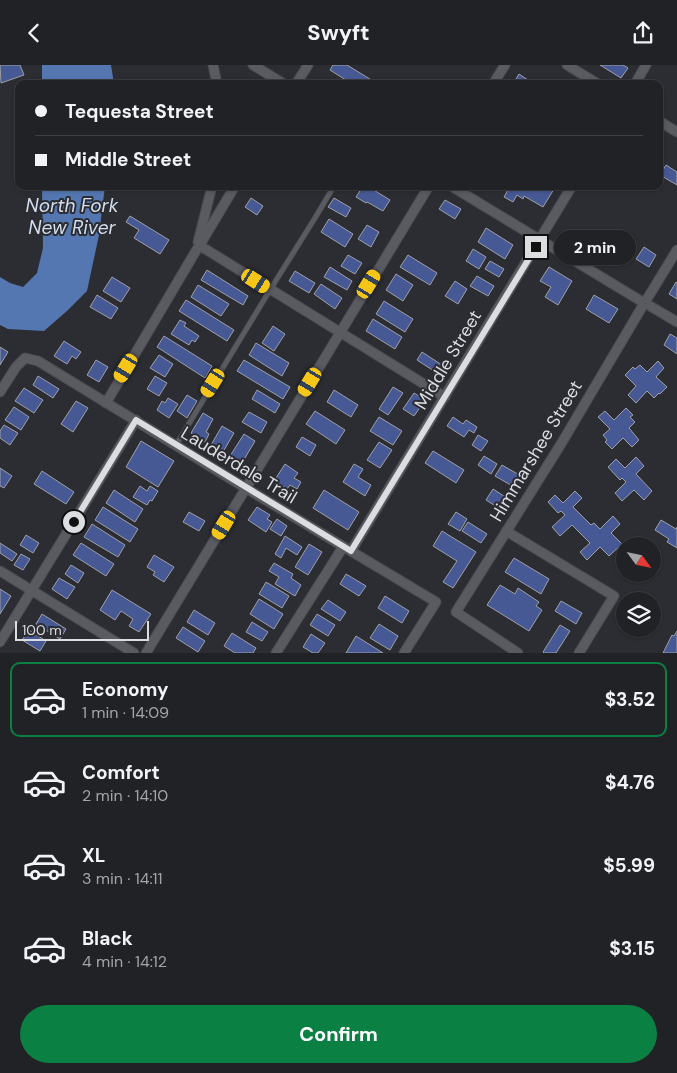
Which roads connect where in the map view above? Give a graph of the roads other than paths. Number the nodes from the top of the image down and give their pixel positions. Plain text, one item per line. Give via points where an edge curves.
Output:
1 (213, 65) edge
2 (253, 65) edge
3 (308, 65) edge
4 (505, 65) edge
5 (567, 65) edge
6 (646, 65) edge
7 (216, 80) edge
8 (277, 80) edge
9 (299, 80) edge
10 (496, 80) edge
11 (591, 80) edge
12 (637, 80) edge
13 (663, 123) edge
14 (677, 132) edge
15 (211, 190) edge
16 (233, 190) edge
17 (332, 190) edge
18 (427, 190) edge
19 (458, 190) edge
20 (570, 190) edge
21 (540, 240) junction
22 (199, 245) junction
23 (677, 251) edge
24 (270, 290) junction
25 (645, 303) junction
26 (677, 322) edge
27 (340, 333) junction
28 (0, 392) edge
29 (445, 397) junction
30 (106, 403) junction
31 (136, 420) junction
32 (176, 445) junction
33 (246, 488) junction
34 (506, 531) junction
35 (347, 549) junction
36 (0, 571) edge
37 (32, 590) junction
38 (0, 642) edge
39 (134, 653) edge
40 (146, 653) edge
41 (276, 653) edge
42 (404, 653) edge
43 (518, 653) edge
44 (579, 653) edge

1 - 7 street
2 - 8 street
3 - 9 street
4 - 10 street
5 - 11 street
6 - 12 street
13 - 14 street
15 - 22 street
16 - 22 street
17 - 24 lane
18 - 27 street
19 - 21 street
20 - 21 street, Middle Street
21 - 25 street
21 - 29 street, Middle Street
22 - 24 street
22 - 30 street
23 - 25 street, Himmarshee Street
24 - 27 street
24 - 32 lane
25 - 26 street
25 - 34 street, Himmarshee Street
27 - 29 street
27 - 33 street
28 - 30 street, Lauderdale Trail via 25,358 38,361
29 - 35 street, Middle Street
30 - 31 street, Lauderdale Trail
31 - 32 street, Lauderdale Trail
31 - 37 street
32 - 33 street, Lauderdale Trail
33 - 35 street, Lauderdale Trail
33 - 40 street
34 - 43 street, Himmarshee Street via 456,611
34 - 44 street via 614,596
35 - 41 street, Middle Street
35 - 42 street, Lauderdale Trail via 436,602
36 - 37 street
37 - 38 street
37 - 39 street

